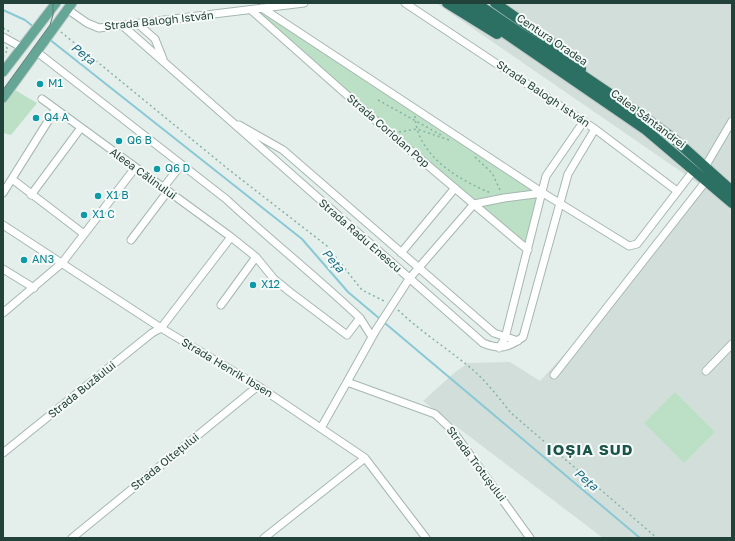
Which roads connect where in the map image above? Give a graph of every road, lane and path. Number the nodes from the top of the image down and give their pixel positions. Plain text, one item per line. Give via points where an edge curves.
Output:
1 (56, 3) edge
2 (304, 3) edge
3 (405, 3) edge
4 (447, 3) edge
5 (461, 3) edge
6 (476, 3) edge
7 (494, 3) edge
8 (70, 6) edge
9 (262, 8) junction
10 (251, 10) junction
11 (138, 24) junction
12 (123, 26) junction
13 (3, 28) edge
14 (57, 30) junction
15 (12, 33) dead end
16 (3, 37) edge
17 (4, 45) dead end
18 (21, 47) junction
19 (38, 50) junction
20 (3, 57) edge
21 (544, 59) junction
22 (164, 61) junction
23 (3, 72) edge
24 (595, 83) junction
25 (3, 98) edge
26 (42, 99) dead end
27 (378, 100) dead end
28 (414, 107) junction
29 (55, 110) junction
30 (225, 117) junction
31 (584, 121) junction
32 (732, 121) edge
33 (415, 122) junction
34 (80, 129) junction
35 (417, 129) junction
36 (595, 129) junction
37 (392, 135) junction
38 (473, 156) dead end
39 (181, 165) junction
40 (705, 167) junction
41 (134, 168) junction
42 (694, 170) junction
43 (12, 179) junction
44 (706, 180) junction
45 (455, 188) junction
46 (166, 190) junction
47 (677, 191) junction
48 (732, 191) edge
49 (3, 193) edge
50 (543, 193) junction
51 (31, 195) junction
52 (504, 198) junction
53 (560, 203) junction
54 (732, 203) edge
55 (474, 204) junction
56 (3, 225) edge
57 (84, 234) junction
58 (231, 237) junction
59 (130, 240) dead end
60 (528, 250) junction
61 (401, 253) junction
62 (256, 257) junction
63 (62, 263) junction
64 (419, 268) junction
65 (3, 269) edge
66 (409, 279) junction
67 (34, 288) junction
68 (390, 297) dead end
69 (221, 305) dead end
70 (394, 308) junction
71 (3, 313) edge
72 (360, 318) junction
73 (161, 328) junction
74 (504, 335) junction
75 (372, 337) junction
76 (518, 340) junction
77 (732, 344) edge
78 (496, 348) junction
79 (706, 371) dead end
80 (554, 376) dead end
81 (347, 382) junction
82 (258, 386) junction
83 (321, 428) junction
84 (3, 453) edge
85 (365, 458) junction
86 (72, 538) edge
87 (264, 538) edge
88 (426, 538) edge
89 (530, 538) edge
90 (657, 538) edge

1 - 18 main road
2 - 9 street, Strada Balogh István
3 - 31 street, Strada Balogh István
4 - 21 highway via 479,24
5 - 21 highway, Centura Oradea
6 - 24 highway, Centura Oradea
7 - 24 highway via 564,51
8 - 12 street, Strada Balogh István via 92,26
8 - 14 main road
9 - 10 street, Strada Balogh István
9 - 28 street
10 - 11 street, Strada Balogh István
10 - 37 street, Strada Coriolan Pop
11 - 12 street, Strada Balogh István
11 - 22 street via 155,39
12 - 22 street, Strada Radu Enescu
13 - 15 path
14 - 19 main road
14 - 68 path via 327,246 362,290 386,302
16 - 18 street
17 - 20 path via 8,49
18 - 23 main road
19 - 25 main road
19 - 39 street
21 - 42 highway, Calea Sântandrei via 646,130
22 - 30 street, Strada Radu Enescu
24 - 40 highway, Calea Sântandrei via 647,119
26 - 29 street, Aleea Călinului
27 - 33 path
28 - 33 path
28 - 50 street
29 - 34 street, Aleea Călinului
29 - 43 street
30 - 61 street, Strada Radu Enescu via 283,150
30 - 66 street, Strada Radu Enescu
31 - 36 street, Strada Balogh István
31 - 50 street via 546,176
32 - 40 street
33 - 35 path
33 - 35 path via 450,140
34 - 41 street, Aleea Călinului
34 - 51 street
35 - 37 path
35 - 52 path via 432,154 447,170
36 - 47 street, Strada Balogh István
36 - 53 street via 571,168
37 - 45 street, Strada Coriolan Pop
38 - 52 path via 492,172
39 - 46 street
39 - 72 street via 282,247
40 - 48 highway, Calea Sântandrei
41 - 46 street, Aleea Călinului
41 - 57 street
42 - 44 highway, Calea Sântandrei
42 - 47 street
43 - 49 street
43 - 51 street
44 - 54 highway, Calea Sântandrei
44 - 80 street
45 - 55 street, Strada Coriolan Pop
45 - 61 street
46 - 58 street, Aleea Călinului
46 - 59 street
47 - 53 street via 637,244 629,246
50 - 52 street
50 - 53 street
50 - 60 street
51 - 57 street
52 - 55 street
53 - 76 street via 526,330
55 - 60 street, Strada Coriolan Pop
55 - 64 street
56 - 63 street, Strada Henrik Ibsen
57 - 63 street
58 - 62 street, Aleea Călinului
58 - 73 street
60 - 74 street
61 - 64 street, Strada Radu Enescu
62 - 69 street
62 - 72 street, Aleea Călinului via 274,279 347,335
63 - 67 street
63 - 73 street, Strada Henrik Ibsen
64 - 66 street
64 - 74 street, Strada Radu Enescu via 494,333
65 - 67 street
66 - 70 street
66 - 78 street, Strada Radu Enescu via 483,343
67 - 71 street
70 - 75 street
70 - 90 path via 472,370 492,388 511,413
72 - 75 street
73 - 82 street, Strada Henrik Ibsen
73 - 84 street, Strada Buzăului
74 - 76 street
74 - 78 street
75 - 81 street
76 - 78 street via 506,348
77 - 79 street
81 - 83 street
81 - 89 street, Strada Trotușului via 435,414 452,430
82 - 83 street, Strada Henrik Ibsen
82 - 86 street, Strada Oltețului
83 - 85 street, Strada Henrik Ibsen
85 - 87 street
85 - 88 street, Strada Henrik Ibsen

